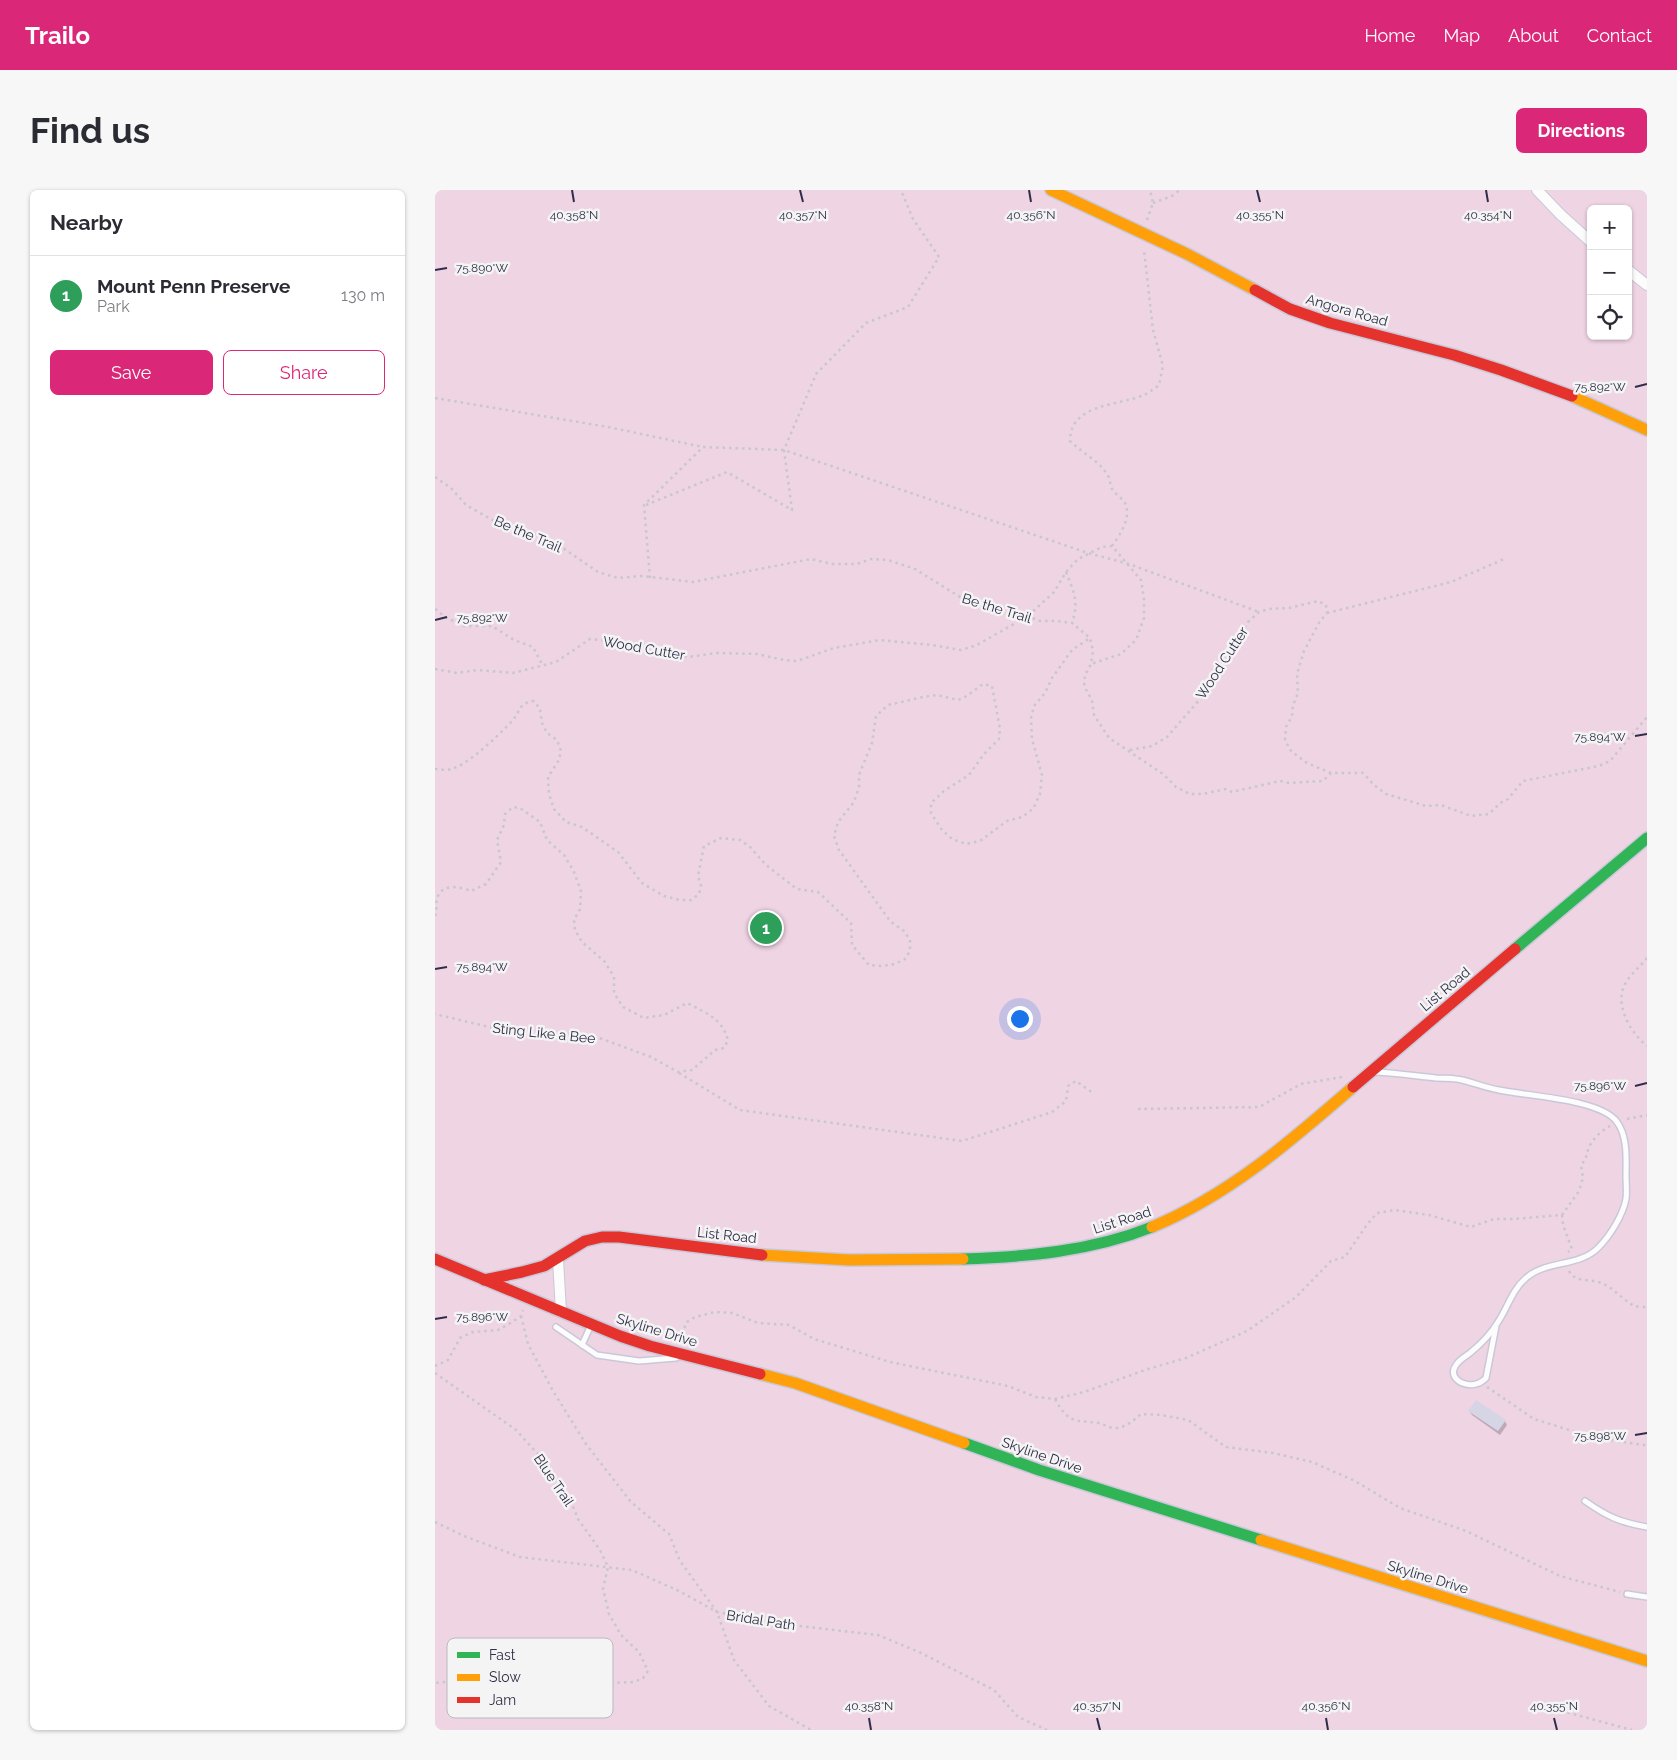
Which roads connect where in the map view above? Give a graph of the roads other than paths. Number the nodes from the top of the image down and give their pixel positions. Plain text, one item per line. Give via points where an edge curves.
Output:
1 (1051, 190) edge
2 (1537, 190) edge
3 (1587, 238) edge
4 (1632, 273) edge
5 (1647, 285) edge
6 (1647, 430) edge
7 (1647, 838) edge
8 (1371, 1072) junction
9 (435, 1259) edge
10 (558, 1259) junction
11 (484, 1280) junction
12 (561, 1312) junction
13 (591, 1324) junction
14 (1496, 1326) junction
15 (556, 1327) dead end
16 (581, 1345) junction
17 (694, 1357) junction
18 (1585, 1500) dead end
19 (1647, 1527) edge
20 (1627, 1594) road end
21 (1647, 1597) edge
22 (1647, 1661) edge

1 - 6 street, Angora Road via 1307,315 1501,370 1587,402
2 - 3 street
4 - 5 street
7 - 8 street, List Road
8 - 10 street, List Road via 1243,1178 1214,1197 1142,1231 1083,1248 992,1258 853,1261 605,1237 590,1238 577,1244
8 - 14 lane via 1460,1079 1498,1090 1593,1107 1618,1122 1626,1145 1627,1197 1612,1230 1598,1248 1582,1258 1543,1268 1527,1277 1512,1294
9 - 11 street, Skyline Drive
10 - 11 street, List Road via 546,1266
10 - 12 street
11 - 12 street, Skyline Drive
12 - 13 street, Skyline Drive
13 - 16 lane
13 - 17 street, Skyline Drive
14 - 14 lane via 1456,1365 1455,1376 1461,1383 1481,1383 1486,1378
15 - 16 lane
16 - 17 lane via 597,1355 639,1361
17 - 22 street, Skyline Drive via 795,1383 1039,1470
18 - 19 lane via 1607,1516
20 - 21 lane

